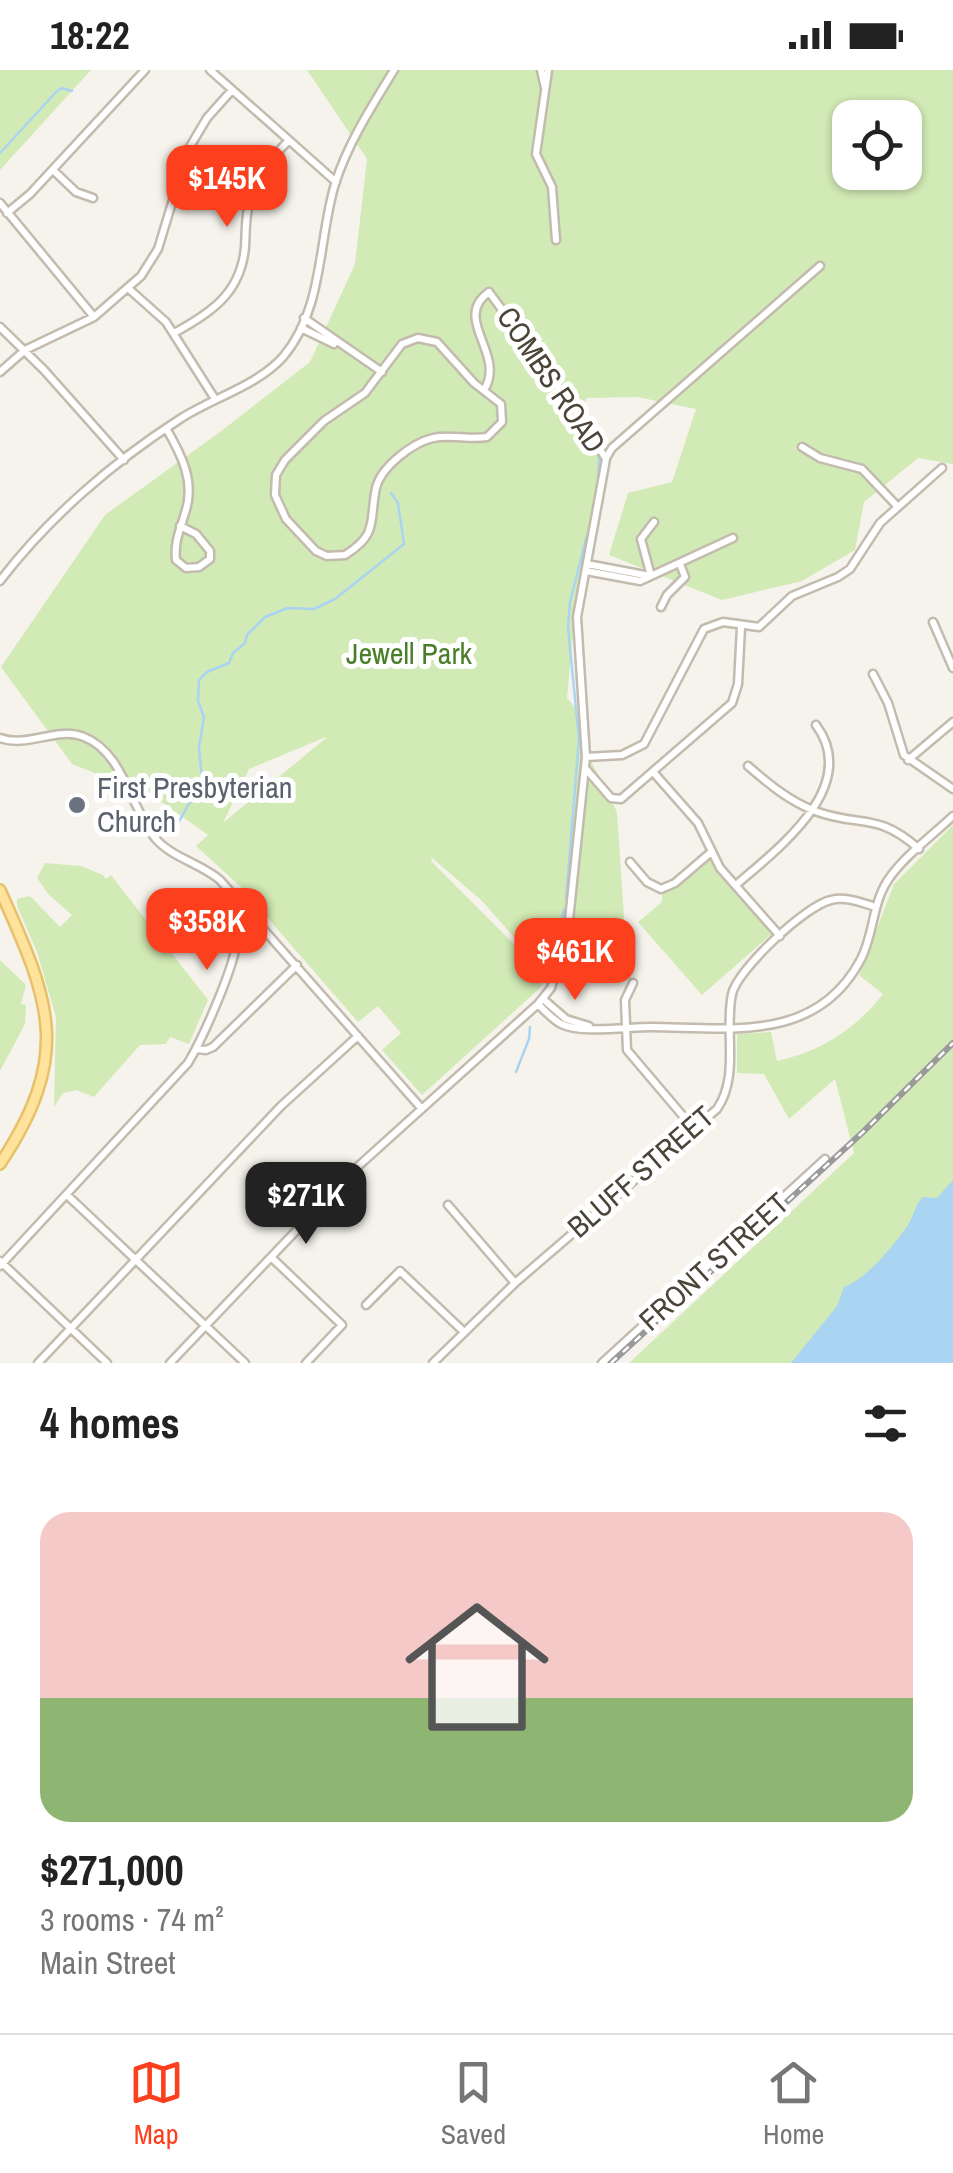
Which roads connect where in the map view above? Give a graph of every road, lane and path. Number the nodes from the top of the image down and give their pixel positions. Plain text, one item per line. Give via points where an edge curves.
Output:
1 (145, 70) edge
2 (210, 70) edge
3 (394, 70) edge
4 (544, 70) edge
5 (232, 90) junction
6 (288, 141) junction
7 (53, 170) junction
8 (336, 182) junction
9 (93, 198) dead end
10 (0, 203) edge
11 (7, 213) junction
12 (556, 240) dead end
13 (820, 266) dead end
14 (130, 289) junction
15 (94, 318) junction
16 (304, 318) junction
17 (0, 327) edge
18 (300, 328) junction
19 (174, 333) junction
20 (340, 345) junction
21 (24, 350) junction
22 (0, 372) edge
23 (382, 372) junction
24 (484, 390) junction
25 (215, 399) junction
26 (166, 428) junction
27 (802, 447) dead end
28 (606, 459) junction
29 (124, 460) junction
30 (942, 468) dead end
31 (898, 507) junction
32 (654, 522) dead end
33 (180, 526) junction
34 (732, 538) dead end
35 (680, 563) junction
36 (586, 567) junction
37 (651, 576) junction
38 (0, 581) edge
39 (661, 607) dead end
40 (932, 622) dead end
41 (741, 626) junction
42 (953, 668) edge
43 (874, 674) dead end
44 (953, 722) edge
45 (816, 725) dead end
46 (0, 738) edge
47 (586, 757) junction
48 (908, 760) junction
49 (748, 766) dead end
50 (585, 769) junction
51 (654, 773) junction
52 (953, 789) edge
53 (813, 810) junction
54 (953, 816) edge
55 (919, 848) junction
56 (710, 854) junction
57 (630, 862) dead end
58 (736, 885) junction
59 (0, 890) edge
60 (236, 899) junction
61 (876, 907) junction
62 (780, 936) junction
63 (296, 965) junction
64 (632, 984) dead end
65 (541, 1002) junction
66 (624, 1026) junction
67 (730, 1028) junction
68 (358, 1036) junction
69 (196, 1049) junction
70 (422, 1109) junction
71 (694, 1130) junction
72 (825, 1159) dead end
73 (0, 1164) edge
74 (67, 1195) junction
75 (448, 1206) dead end
76 (272, 1257) junction
77 (136, 1260) junction
78 (1, 1263) edge
79 (515, 1283) junction
80 (366, 1305) dead end
81 (206, 1326) junction
82 (70, 1328) junction
83 (463, 1331) junction
84 (310, 1362) edge
85 (38, 1363) edge
86 (107, 1363) edge
87 (170, 1363) edge
88 (244, 1363) edge
89 (432, 1363) edge
90 (602, 1363) edge

1 - 7 street
2 - 5 street
3 - 8 street
4 - 12 street via 536,154 554,192
5 - 6 street
5 - 14 street via 188,150 158,249
6 - 8 street
6 - 19 street via 264,168 249,202 242,268 232,290 211,312
7 - 9 street
7 - 11 street
8 - 16 street
10 - 11 street
11 - 15 street
13 - 28 street
14 - 15 street
14 - 19 street
15 - 21 street
16 - 18 street
16 - 20 street
17 - 21 street
18 - 20 street
18 - 25 street via 272,367
19 - 25 street
20 - 23 street
21 - 22 street
21 - 29 street
23 - 24 street via 402,344 428,338
23 - 24 street via 366,393 324,421 276,475 274,495 282,512 328,556 345,555 368,536 379,480 408,451 433,438 482,438 497,430 503,408
24 - 28 street, COMBS ROAD via 491,360 475,316 489,292
25 - 26 street
26 - 29 street
26 - 33 street via 187,470 188,504
27 - 31 street via 862,470
28 - 36 street, COMBS ROAD
29 - 38 street via 44,530
30 - 31 street
31 - 41 street via 845,573 792,596 759,627
32 - 37 street via 641,545
33 - 33 street via 178,564 203,566 210,551
34 - 35 street
35 - 37 street
35 - 39 street via 685,577
36 - 37 street via 632,581
36 - 47 street, COMBS ROAD via 577,629
40 - 42 street
41 - 47 street via 718,622 704,629 644,744 622,756
41 - 51 street via 732,703
43 - 48 street
44 - 48 street
45 - 53 street via 826,764
46 - 60 street via 26,742 72,734 93,742 112,761 155,838 213,874
47 - 50 street, COMBS ROAD
48 - 52 street
49 - 53 street
50 - 51 street via 614,800
50 - 65 street, COMBS ROAD via 566,940
51 - 56 street via 698,823
53 - 55 street via 878,822
53 - 58 street
54 - 55 street
55 - 61 street via 891,876
56 - 57 street via 661,889
56 - 58 street
58 - 62 street
59 - 73 main road via 36,971 48,1029 35,1103
60 - 63 street
60 - 69 street via 237,944
61 - 62 street, BLUFF STREET via 826,901
61 - 67 street via 861,959 830,998 787,1022
62 - 67 street, BLUFF STREET via 738,978
63 - 68 street
63 - 69 street via 213,1047
64 - 66 street
65 - 66 street via 565,1026
65 - 70 street
66 - 67 street
66 - 71 street via 631,1057
67 - 71 street, BLUFF STREET via 726,1094
68 - 70 street
68 - 77 street via 281,1106
69 - 74 street via 174,1082
70 - 76 street
71 - 79 street, BLUFF STREET
72 - 90 street, FRONT STREET
74 - 77 street
74 - 78 street
75 - 79 street
76 - 81 street
76 - 84 street via 342,1325
77 - 81 street
77 - 82 street
78 - 82 street
79 - 83 street, BLUFF STREET
80 - 83 street via 400,1271
81 - 87 street
81 - 88 street
82 - 85 street
82 - 86 street
83 - 89 street, BLUFF STREET

